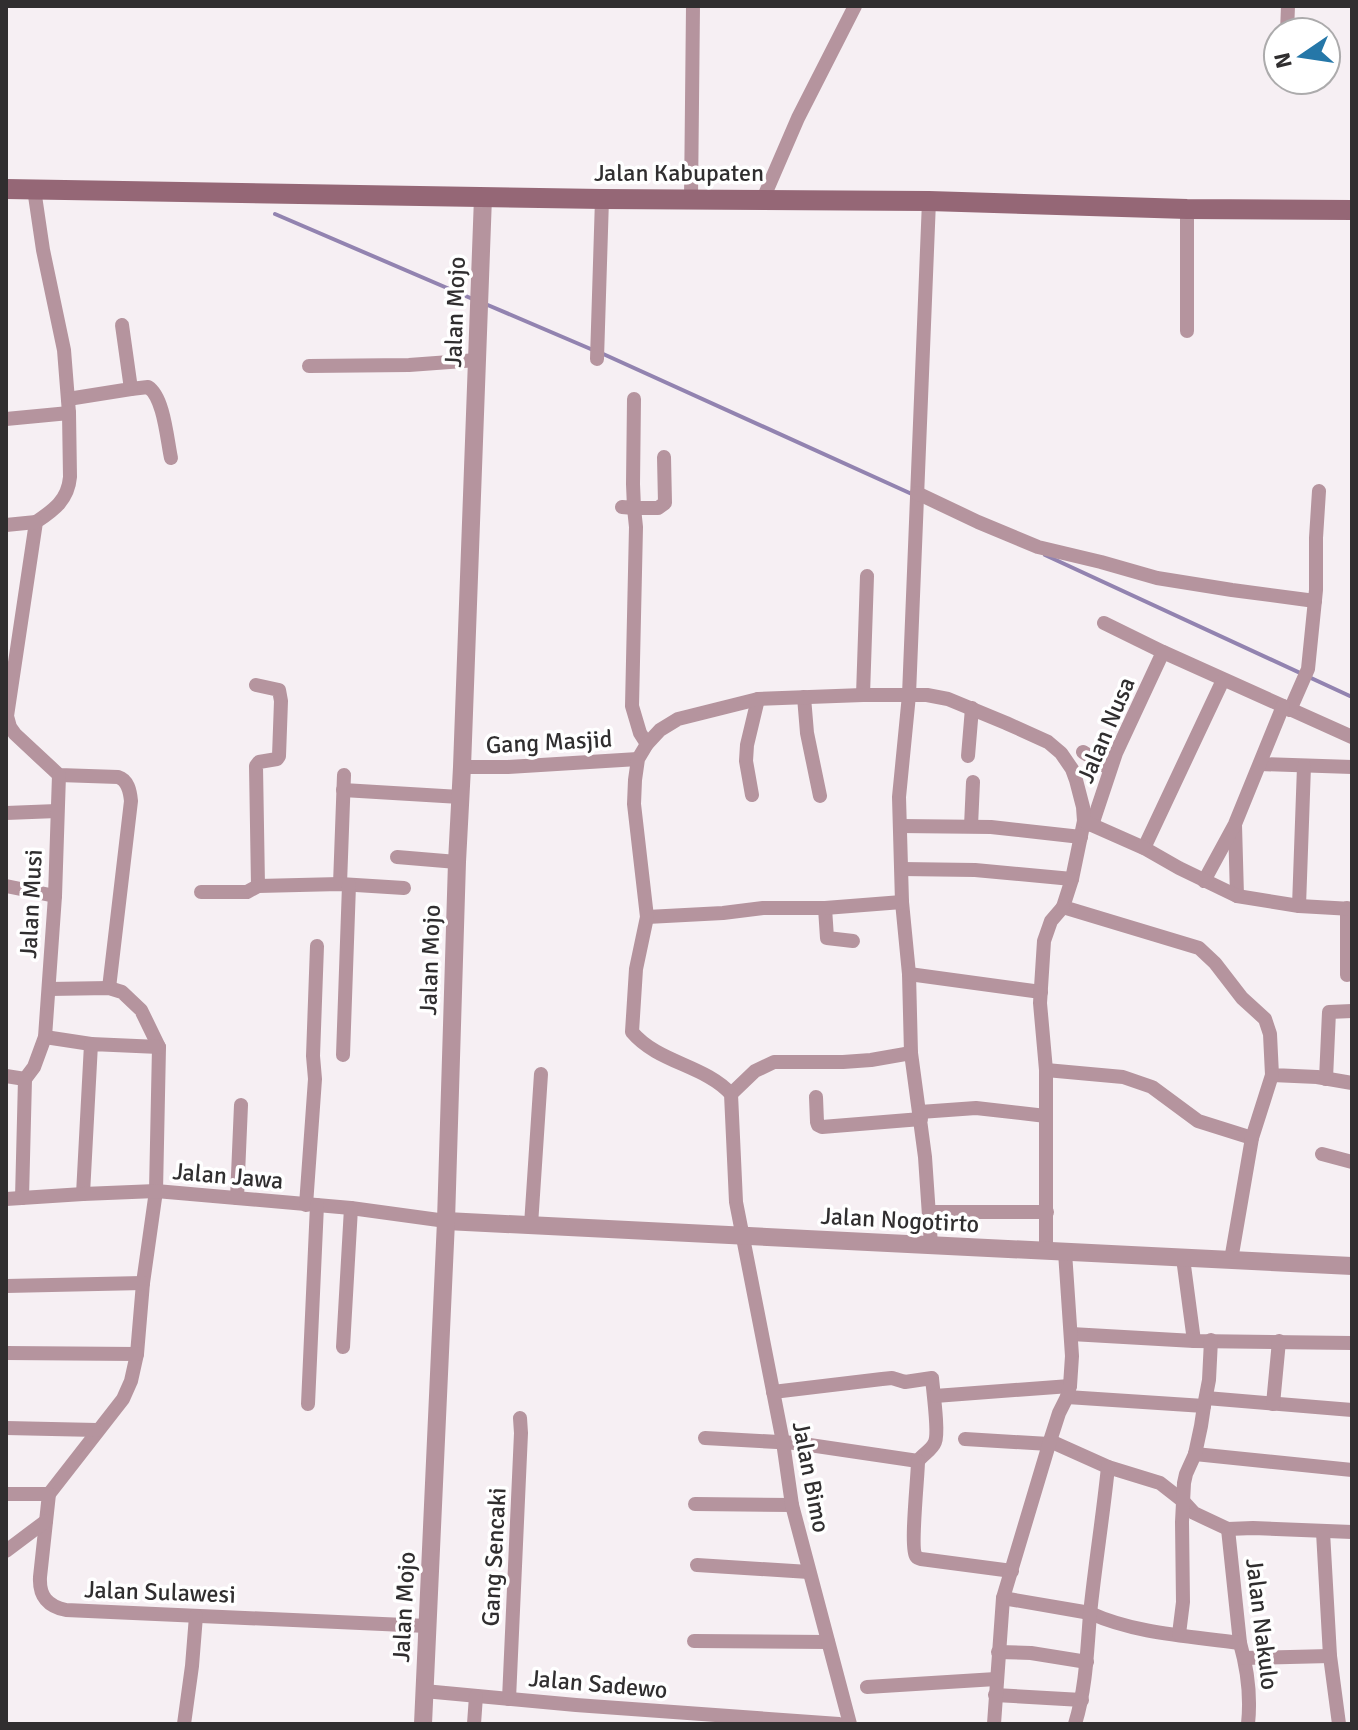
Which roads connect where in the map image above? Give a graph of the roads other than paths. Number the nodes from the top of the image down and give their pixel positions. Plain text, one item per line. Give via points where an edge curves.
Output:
1 (693, 6) edge
2 (855, 6) edge
3 (6, 189) edge
4 (34, 189) junction
5 (483, 197) junction
6 (602, 199) junction
7 (691, 199) junction
8 (763, 199) junction
9 (929, 201) junction
10 (1187, 209) junction
11 (1352, 210) edge
12 (122, 325) dead end
13 (1187, 331) dead end
14 (597, 359) dead end
15 (477, 360) junction
16 (309, 366) dead end
17 (131, 389) junction
18 (634, 399) dead end
19 (69, 406) junction
20 (6, 419) edge
21 (664, 457) dead end
22 (171, 458) dead end
23 (1319, 491) dead end
24 (917, 499) junction
25 (628, 507) junction
26 (36, 522) junction
27 (6, 525) edge
28 (867, 576) dead end
29 (1315, 601) junction
30 (1104, 623) dead end
31 (1163, 652) junction
32 (1223, 680) junction
33 (256, 685) dead end
34 (863, 695) junction
35 (909, 695) junction
36 (804, 697) junction
37 (758, 699) junction
38 (972, 708) junction
39 (1286, 708) junction
40 (1352, 737) edge
41 (647, 744) junction
42 (1083, 752) dead end
43 (968, 756) dead end
44 (638, 759) junction
45 (1260, 764) junction
46 (1304, 766) junction
47 (462, 767) junction
48 (1352, 767) edge
49 (1110, 769) junction
50 (59, 775) junction
51 (973, 782) dead end
52 (752, 795) dead end
53 (820, 796) dead end
54 (460, 797) junction
55 (57, 811) junction
56 (6, 813) edge
57 (1088, 823) junction
58 (1235, 824) junction
59 (900, 826) junction
60 (971, 826) junction
61 (1081, 837) junction
62 (1144, 848) junction
63 (397, 857) dead end
64 (457, 862) junction
65 (902, 869) junction
66 (1072, 879) junction
67 (1204, 881) junction
68 (345, 885) junction
69 (6, 886) edge
70 (258, 886) junction
71 (404, 888) dead end
72 (201, 892) dead end
73 (55, 896) junction
74 (1237, 896) junction
75 (902, 902) junction
76 (1299, 906) junction
77 (1063, 907) junction
78 (825, 908) junction
79 (1349, 908) edge
80 (647, 917) junction
81 (853, 941) dead end
82 (317, 946) dead end
83 (909, 974) junction
84 (1347, 975) dead end
85 (109, 988) junction
86 (49, 989) junction
87 (1041, 992) junction
88 (1352, 1011) edge
89 (45, 1037) junction
90 (91, 1044) junction
91 (159, 1047) junction
92 (911, 1053) junction
93 (343, 1055) dead end
94 (1046, 1070) junction
95 (541, 1074) dead end
96 (1272, 1075) junction
97 (6, 1076) edge
98 (25, 1079) junction
99 (1326, 1079) junction
100 (1352, 1083) edge
101 (731, 1094) junction
102 (816, 1097) dead end
103 (241, 1105) dead end
104 (920, 1116) junction
105 (1046, 1116) junction
106 (1252, 1138) junction
107 (1322, 1154) dead end
108 (1352, 1162) edge
109 (156, 1191) junction
110 (83, 1194) junction
111 (22, 1198) junction
112 (237, 1198) junction
113 (6, 1199) edge
114 (312, 1205) junction
115 (351, 1208) junction
116 (930, 1212) junction
117 (1047, 1212) junction
118 (446, 1221) junction
119 (531, 1225) junction
120 (742, 1236) junction
121 (931, 1245) junction
122 (1056, 1251) junction
123 (1183, 1258) junction
124 (1231, 1260) junction
125 (1352, 1266) edge
126 (143, 1283) junction
127 (6, 1286) edge
128 (1071, 1334) junction
129 (1211, 1340) junction
130 (1194, 1341) junction
131 (1279, 1341) junction
132 (1352, 1343) edge
133 (343, 1347) dead end
134 (6, 1353) edge
135 (137, 1354) junction
136 (773, 1392) junction
137 (1068, 1392) junction
138 (935, 1396) junction
139 (1205, 1402) junction
140 (308, 1404) dead end
141 (1273, 1404) junction
142 (1352, 1410) edge
143 (520, 1418) dead end
144 (6, 1428) edge
145 (97, 1430) junction
146 (705, 1438) dead end
147 (965, 1439) dead end
148 (783, 1442) junction
149 (1049, 1442) junction
150 (1195, 1454) junction
151 (918, 1461) junction
152 (1108, 1467) junction
153 (1352, 1470) edge
154 (6, 1494) edge
155 (49, 1494) junction
156 (1183, 1501) junction
157 (695, 1504) dead end
158 (792, 1505) junction
159 (46, 1521) junction
160 (1228, 1529) junction
161 (1323, 1532) junction
162 (1352, 1532) edge
163 (6, 1551) edge
164 (697, 1565) dead end
165 (1012, 1571) junction
166 (809, 1572) junction
167 (1003, 1598) junction
168 (1090, 1613) junction
169 (196, 1616) junction
170 (427, 1626) junction
171 (1179, 1634) junction
172 (694, 1641) dead end
173 (828, 1642) junction
174 (1240, 1643) junction
175 (998, 1652) junction
176 (1330, 1656) junction
177 (1245, 1658) junction
178 (1087, 1662) junction
179 (867, 1687) dead end
180 (996, 1687) junction
181 (424, 1691) junction
182 (476, 1696) junction
183 (509, 1699) junction
184 (1082, 1700) junction
185 (769, 1722) edge
186 (1339, 1723) edge
187 (184, 1724) edge
188 (423, 1724) edge
189 (474, 1724) edge
190 (839, 1724) edge
191 (850, 1724) edge
192 (994, 1724) edge
193 (1075, 1724) edge
194 (1248, 1724) edge

1 - 7 street
2 - 8 street
3 - 4 main road, Jalan Kabupaten
4 - 5 main road, Jalan Kabupaten
4 - 19 street
5 - 6 main road, Jalan Kabupaten
5 - 15 street, Jalan Mojo
6 - 7 main road, Jalan Kabupaten
6 - 14 street
7 - 8 main road, Jalan Kabupaten
8 - 9 main road, Jalan Kabupaten
9 - 10 main road, Jalan Kabupaten
9 - 24 street
10 - 11 main road, Jalan Kabupaten
10 - 13 street
12 - 17 street
15 - 16 street
15 - 47 street, Jalan Mojo
17 - 19 street
17 - 22 street via 154,390
18 - 25 street
19 - 20 street
19 - 26 street via 69,486 54,510
21 - 25 street via 665,503 658,508
23 - 29 street
24 - 29 street via 1038,547 1157,578
24 - 35 street
25 - 41 street via 636,527 632,706
26 - 27 street
26 - 50 street via 7,716 15,734
28 - 34 street
29 - 39 street via 1306,673
30 - 31 street
31 - 32 street
31 - 49 street, Jalan Nusa
32 - 39 street
32 - 62 street
33 - 70 street via 279,690 281,701 279,756 256,766
34 - 35 street
34 - 36 street
35 - 38 street
35 - 59 street
36 - 37 street
36 - 53 street
37 - 41 street via 678,719
37 - 52 street via 746,761
38 - 43 street
38 - 57 street via 1061,753 1072,769
39 - 40 street
39 - 45 street
41 - 44 street
42 - 49 street
44 - 47 street, Gang Masjid
44 - 80 street via 634,796
45 - 46 street
45 - 58 street
46 - 48 street
46 - 76 street
47 - 54 street, Jalan Mojo
49 - 57 street, Jalan Nusa
50 - 55 street, Jalan Musi
50 - 85 street via 118,777 130,792
51 - 60 street
54 - 64 street, Jalan Mojo
54 - 68 street via 343,783
55 - 56 street
55 - 73 street, Jalan Musi
57 - 61 street
57 - 62 street
58 - 67 street
58 - 74 street
59 - 60 street
59 - 65 street
60 - 61 street
61 - 66 street
62 - 67 street
63 - 64 street
64 - 118 street, Jalan Mojo
65 - 66 street
65 - 75 street
66 - 77 street
67 - 74 street
68 - 70 street
68 - 71 street
68 - 93 street
69 - 73 street
70 - 72 street via 247,892
73 - 86 street, Jalan Musi
74 - 76 street
75 - 78 street
75 - 83 street
76 - 79 street
77 - 87 street via 1044,941
77 - 96 street via 1199,948 1265,1019
78 - 80 street
78 - 81 street via 827,938
79 - 84 street
80 - 101 street via 636,969 632,1032
82 - 114 street
83 - 87 street
83 - 92 street
85 - 86 street
85 - 91 street via 122,992 141,1010
86 - 89 street, Jalan Musi
87 - 94 street
88 - 99 street via 1329,1012
89 - 90 street
89 - 98 street, Jalan Musi
90 - 91 street
90 - 110 street
91 - 109 street
92 - 101 street via 843,1062 774,1062 755,1071
92 - 104 street
94 - 105 street
94 - 106 street via 1123,1077 1152,1087 1198,1121
95 - 119 street
96 - 99 street
96 - 106 street
97 - 98 street
98 - 111 street
99 - 100 street
101 - 120 street, Jalan Bimo
102 - 104 street via 822,1127
103 - 112 street
104 - 105 street via 976,1108
104 - 116 street
105 - 117 street
106 - 124 street
107 - 108 street
109 - 110 street, Jalan Jawa
109 - 112 street, Jalan Jawa
109 - 126 street
110 - 111 street, Jalan Jawa
111 - 113 street, Jalan Jawa
112 - 114 street, Jalan Jawa
114 - 115 street, Jalan Jawa
114 - 140 street
115 - 118 street, Jalan Jawa
115 - 133 street
116 - 117 street
116 - 121 street
117 - 122 street
118 - 119 street, Jalan Nogotirto
118 - 170 street, Jalan Mojo
119 - 120 street, Jalan Nogotirto
120 - 121 street, Jalan Nogotirto
120 - 136 street, Jalan Bimo
121 - 122 street, Jalan Nogotirto
122 - 123 street, Jalan Nogotirto
122 - 128 street
123 - 124 street, Jalan Nogotirto
123 - 130 street
124 - 125 street, Jalan Nogotirto
126 - 127 street
126 - 135 street
128 - 130 street
128 - 137 street
129 - 130 street
129 - 131 street
129 - 139 street
131 - 132 street
131 - 141 street
134 - 135 street
135 - 145 street via 123,1399
136 - 138 street via 932,1378
136 - 148 street, Jalan Bimo
137 - 138 street
137 - 139 street
137 - 149 street
138 - 151 street via 936,1439
139 - 141 street
139 - 150 street
141 - 142 street
143 - 183 street, Gang Sencaki
144 - 145 street
145 - 155 street
146 - 148 street
147 - 149 street
148 - 151 street
148 - 158 street, Jalan Bimo
149 - 152 street
149 - 165 street
150 - 153 street
150 - 156 street
151 - 165 street via 916,1557
152 - 156 street via 1160,1483
152 - 168 street
154 - 155 street
155 - 159 street, Jalan Sulawesi
156 - 160 street via 1194,1513
156 - 171 street
157 - 158 street
158 - 166 street, Jalan Bimo
159 - 163 street
159 - 169 street, Jalan Sulawesi via 39,1588 54,1608
160 - 161 street
160 - 174 street, Jalan Nakulo
161 - 162 street
161 - 176 street
164 - 166 street
165 - 167 street
166 - 173 street, Jalan Bimo
167 - 168 street
167 - 175 street
168 - 171 street
168 - 178 street
169 - 170 street, Jalan Sulawesi
169 - 187 street
170 - 181 street, Jalan Mojo
171 - 174 street
172 - 173 street
173 - 191 street, Jalan Bimo
174 - 177 street, Jalan Nakulo
175 - 178 street
175 - 180 street
176 - 177 street
176 - 186 street
177 - 194 street, Jalan Nakulo via 1251,1698
178 - 184 street
179 - 180 street
180 - 184 street
180 - 192 street
181 - 182 street, Jalan Sadewo
181 - 188 street, Jalan Mojo
182 - 183 street, Jalan Sadewo
182 - 189 street
183 - 185 street, Jalan Sadewo
184 - 193 street
185 - 190 street, Jalan Sadewo

